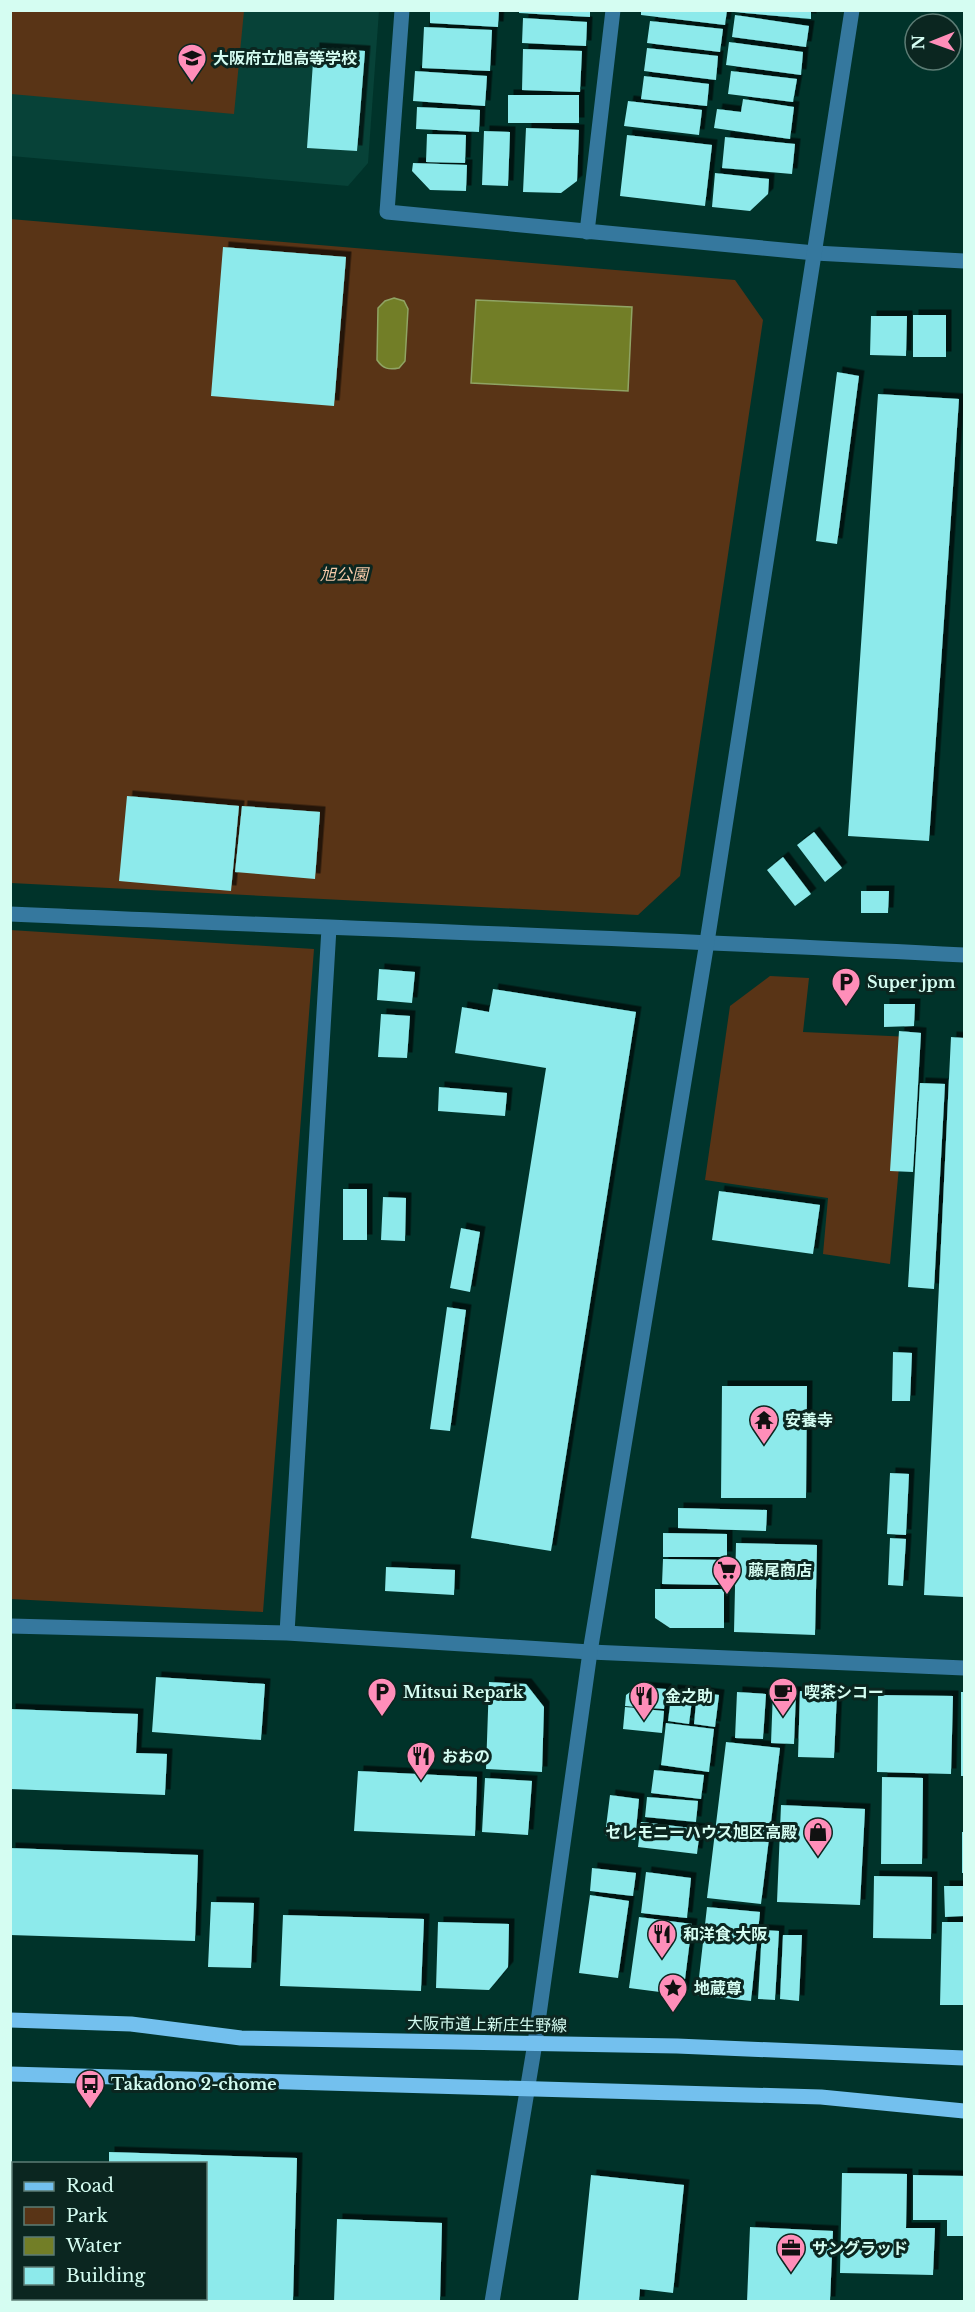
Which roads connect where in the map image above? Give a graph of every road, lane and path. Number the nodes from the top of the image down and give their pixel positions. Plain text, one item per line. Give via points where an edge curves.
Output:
1 (402, 10) edge
2 (613, 10) edge
3 (852, 10) edge
4 (588, 232) junction
5 (815, 253) junction
6 (964, 261) edge
7 (10, 914) edge
8 (329, 928) junction
9 (707, 942) junction
10 (964, 956) edge
11 (10, 1626) edge
12 (287, 1633) junction
13 (590, 1652) junction
14 (964, 1668) edge
15 (10, 2020) edge
16 (535, 2043) junction
17 (964, 2058) edge
18 (10, 2074) edge
19 (528, 2088) junction
20 (964, 2111) edge
21 (492, 2301) edge

1 - 4 street via 387,212
2 - 4 street
3 - 5 street
4 - 5 street
5 - 6 street
5 - 9 street
7 - 8 street
8 - 9 street
8 - 12 street
9 - 10 street
9 - 13 street
11 - 12 street
12 - 13 street
13 - 14 street
13 - 16 street
15 - 16 main road, 大阪市道上新庄生野線 via 131,2024 241,2038
16 - 17 main road, 大阪市道上新庄生野線
16 - 19 street
18 - 19 main road
19 - 20 main road via 821,2097
19 - 21 street

